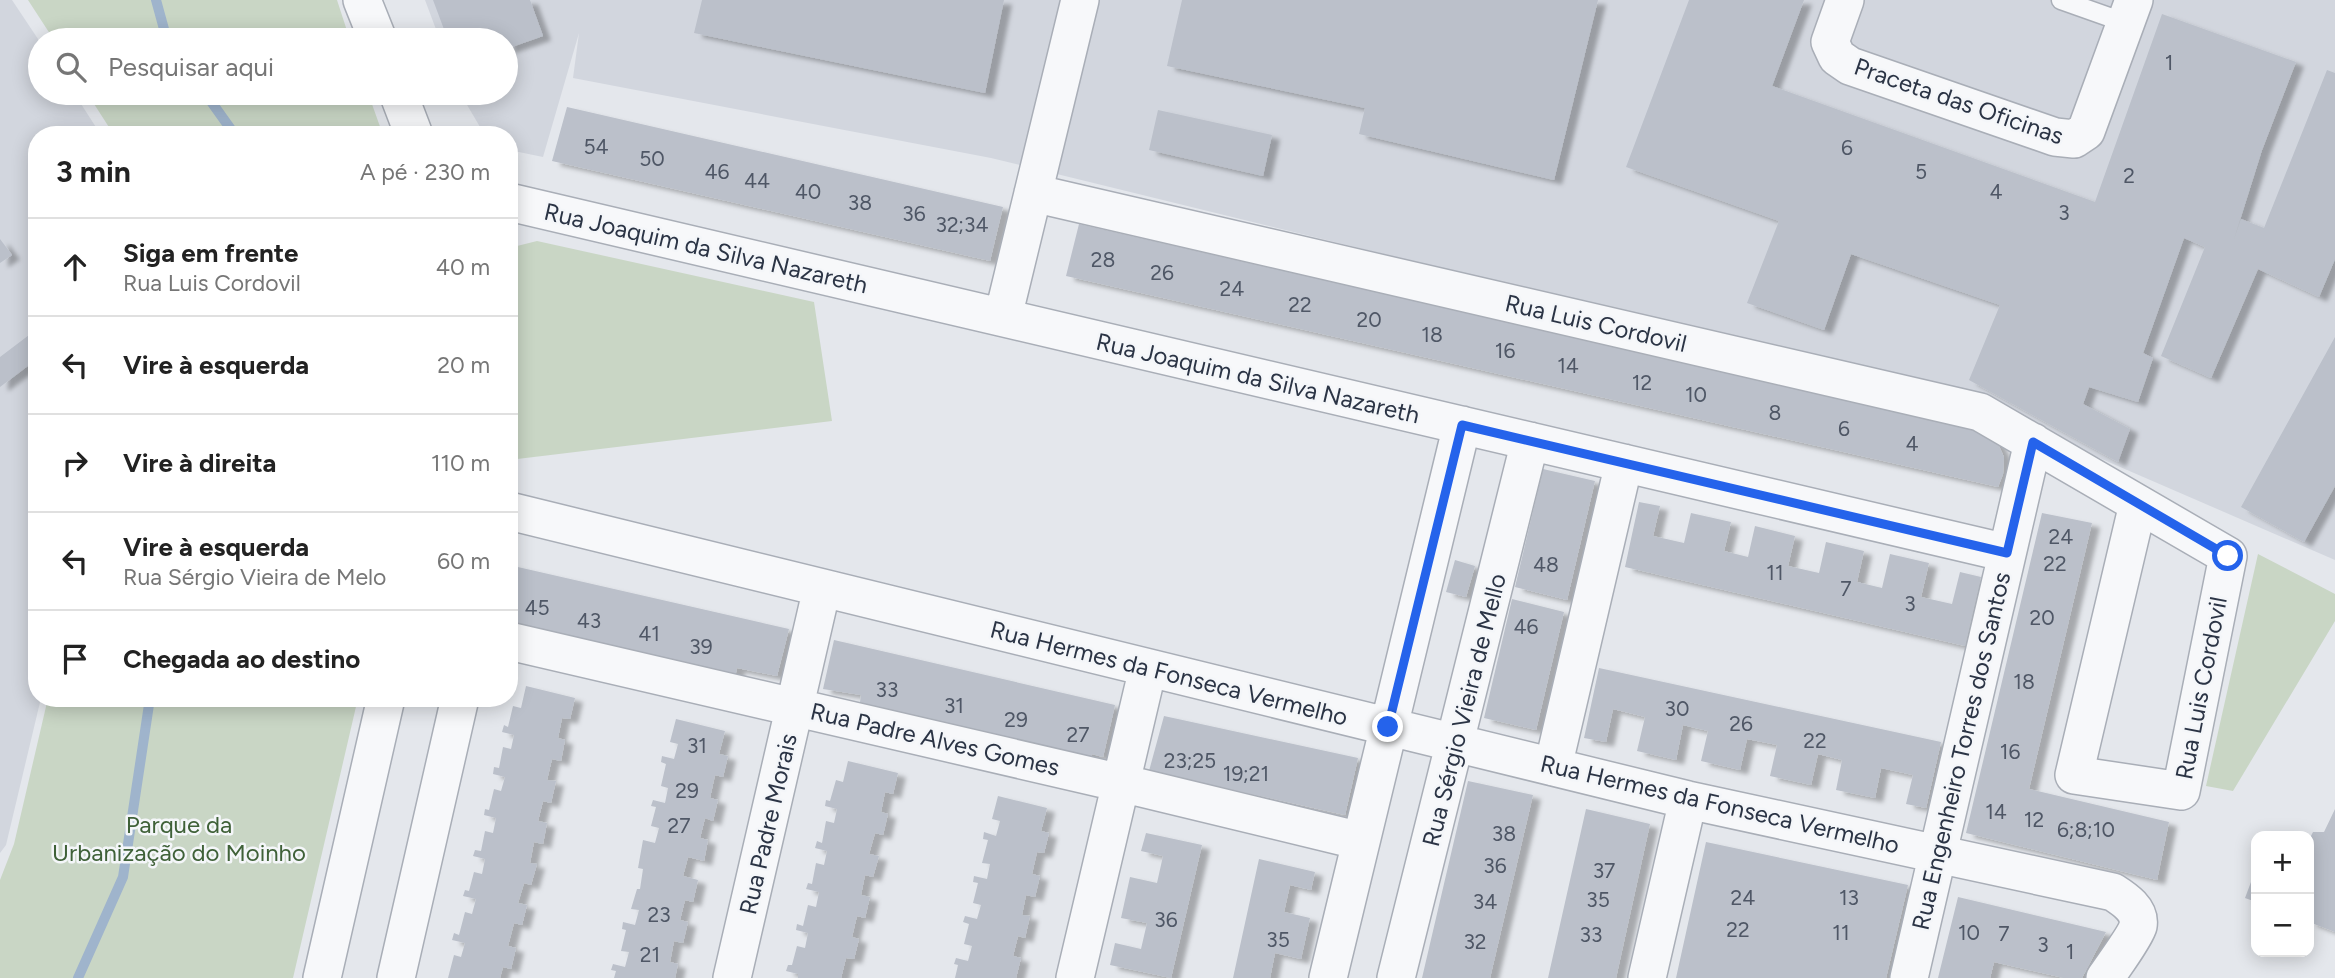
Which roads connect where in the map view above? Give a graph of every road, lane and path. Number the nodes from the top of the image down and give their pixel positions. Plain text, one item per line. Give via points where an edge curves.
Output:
1 (362, 0) edge
2 (1080, 0) edge
3 (1845, 0) edge
4 (2061, 0) edge
5 (2130, 12) edge
6 (372, 28) edge
7 (403, 105) edge
8 (411, 126) edge
9 (1033, 192) junction
10 (518, 204) edge
11 (1003, 317) junction
12 (1462, 425) junction
13 (1530, 441) junction
14 (2033, 442) junction
15 (1624, 463) junction
16 (2138, 504) junction
17 (518, 513) edge
18 (2007, 553) junction
19 (822, 588) junction
20 (518, 643) edge
21 (1148, 668) junction
22 (795, 706) junction
23 (384, 707) edge
24 (458, 707) edge
25 (1388, 727) junction
26 (1456, 743) junction
27 (1553, 767) junction
28 (1121, 783) junction
29 (1688, 800) junction
30 (1361, 841) junction
31 (1938, 853) junction
32 (322, 978) edge
33 (396, 978) edge
34 (732, 978) edge
35 (1075, 978) edge
36 (1328, 978) edge
37 (1396, 978) edge
38 (1647, 978) edge
39 (1909, 978) edge
40 (2105, 978) edge

1 - 6 street
2 - 9 street
3 - 5 street, Praceta das Oficinas via 1830,42 1837,57 1850,66 2056,137 2074,139 2086,131
4 - 5 lane
7 - 8 street
9 - 11 street
9 - 14 street, Rua Luis Cordovil via 1980,412
10 - 11 street, Rua Joaquim da Silva Nazareth
11 - 12 street, Rua Joaquim da Silva Nazareth
12 - 13 street, Rua Joaquim da Silva Nazareth
12 - 25 street
13 - 15 street, Rua Joaquim da Silva Nazareth
13 - 26 street, Rua Sérgio Vieira de Mello
14 - 16 street, Rua Luis Cordovil
14 - 18 street, Rua Engenheiro Torres dos Santos
15 - 18 street, Rua Joaquim da Silva Nazareth
15 - 27 street
16 - 16 street, Rua Luis Cordovil via 2228,556 2181,791 2074,775
17 - 19 street, Rua Hermes da Fonseca Vermelho
18 - 31 street, Rua Engenheiro Torres dos Santos
19 - 21 street, Rua Hermes da Fonseca Vermelho
19 - 22 street, Rua Padre Morais
20 - 22 street, Rua Padre Alves Gomes
21 - 25 street, Rua Hermes da Fonseca Vermelho
21 - 28 street
22 - 28 street, Rua Padre Alves Gomes
22 - 34 street, Rua Padre Morais
23 - 32 street
24 - 33 street
25 - 26 street, Rua Hermes da Fonseca Vermelho
25 - 30 street
26 - 27 street, Rua Hermes da Fonseca Vermelho
26 - 37 street, Rua Sérgio Vieira de Mello
27 - 29 street, Rua Hermes da Fonseca Vermelho
28 - 30 street, Rua Padre Alves Gomes
28 - 35 street
29 - 31 street, Rua Hermes da Fonseca Vermelho
29 - 38 street
30 - 36 street
31 - 39 street, Rua Engenheiro Torres dos Santos
31 - 40 street, Rua Hermes da Fonseca Vermelho via 2113,892 2125,899 2136,912 2138,926

